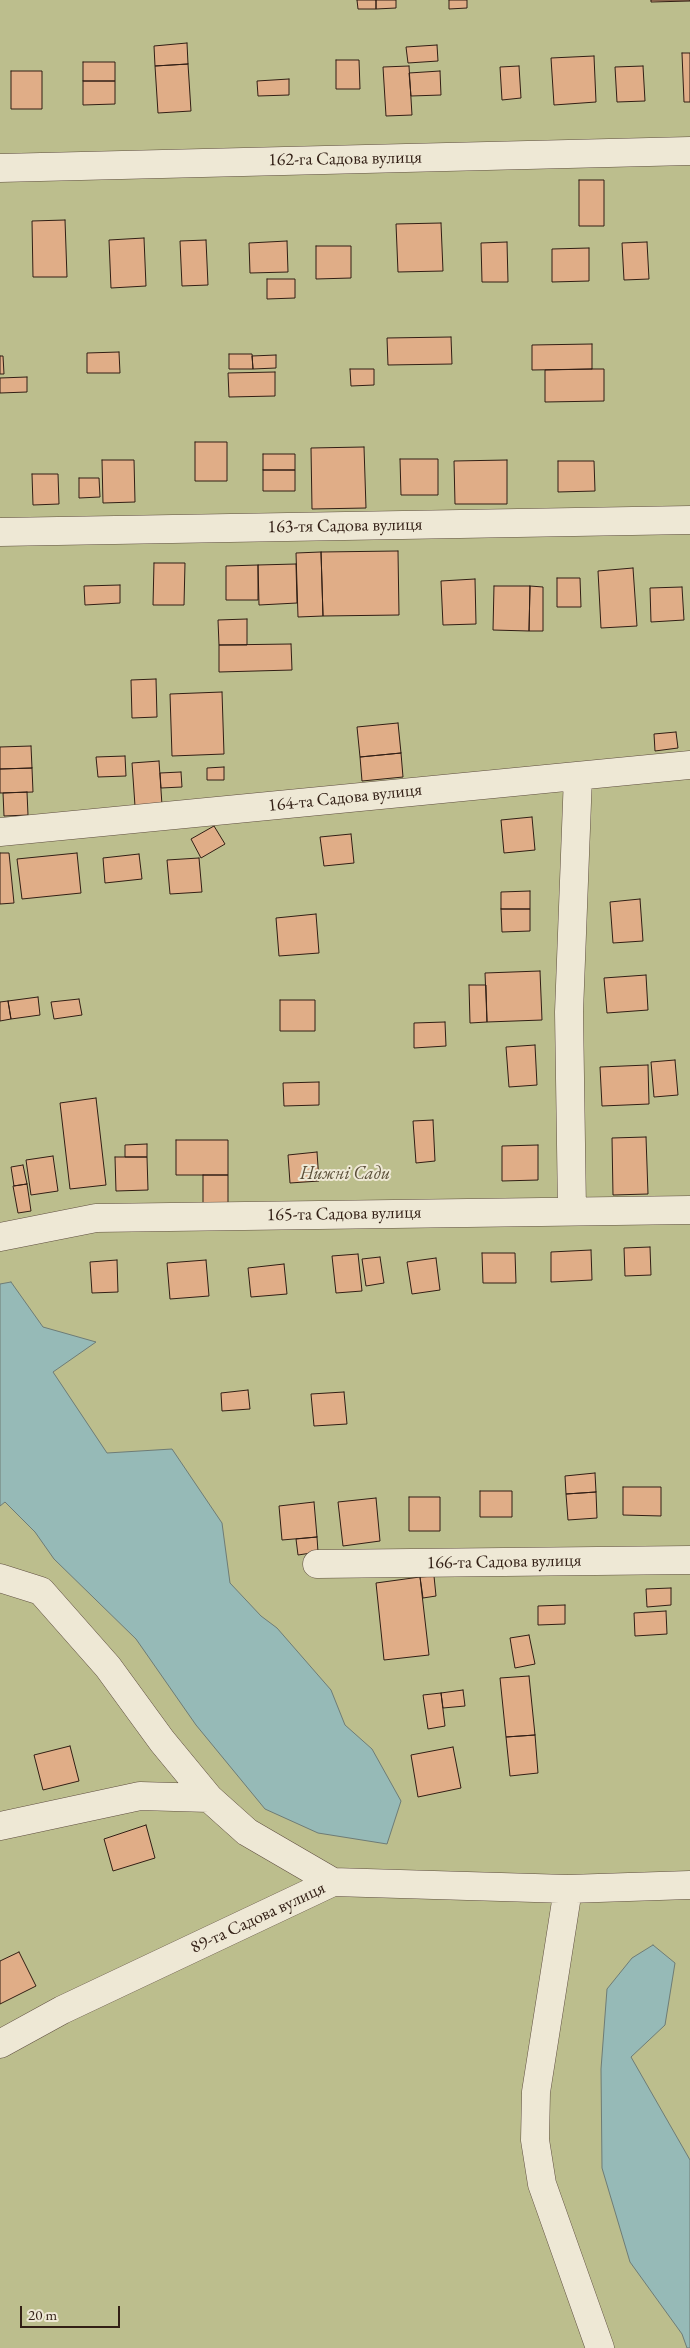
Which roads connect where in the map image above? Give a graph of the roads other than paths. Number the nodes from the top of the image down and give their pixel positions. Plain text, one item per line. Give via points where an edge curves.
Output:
1 (690, 151) edge
2 (0, 168) edge
3 (690, 520) edge
4 (0, 532) edge
5 (690, 765) edge
6 (578, 776) junction
7 (0, 832) edge
8 (572, 1210) junction
9 (690, 1210) edge
10 (0, 1237) edge
11 (690, 1560) edge
12 (317, 1564) dead end
13 (0, 1578) edge
14 (209, 1798) junction
15 (0, 1826) edge
16 (333, 1882) junction
17 (690, 1885) edge
18 (568, 1889) junction
19 (0, 2044) edge
20 (600, 2348) edge

1 - 2 street, 162-га Садова вулиця
3 - 4 street, 163-тя Садова вулиця
5 - 6 street, 164-та Садова вулиця
6 - 7 street, 164-та Садова вулиця
6 - 8 street via 569,1012
8 - 9 street, 165-та Садова вулиця
8 - 10 street, 165-та Садова вулиця via 96,1218
11 - 12 street, 166-та Садова вулиця
13 - 14 street via 41,1592 108,1667
14 - 15 street via 140,1796
14 - 16 street via 246,1832
16 - 18 street, 89-та Садова вулиця
16 - 19 street, 89-та Садова вулиця via 62,2010
17 - 18 street, 89-та Садова вулиця
18 - 20 street via 536,2092 534,2140 542,2184

